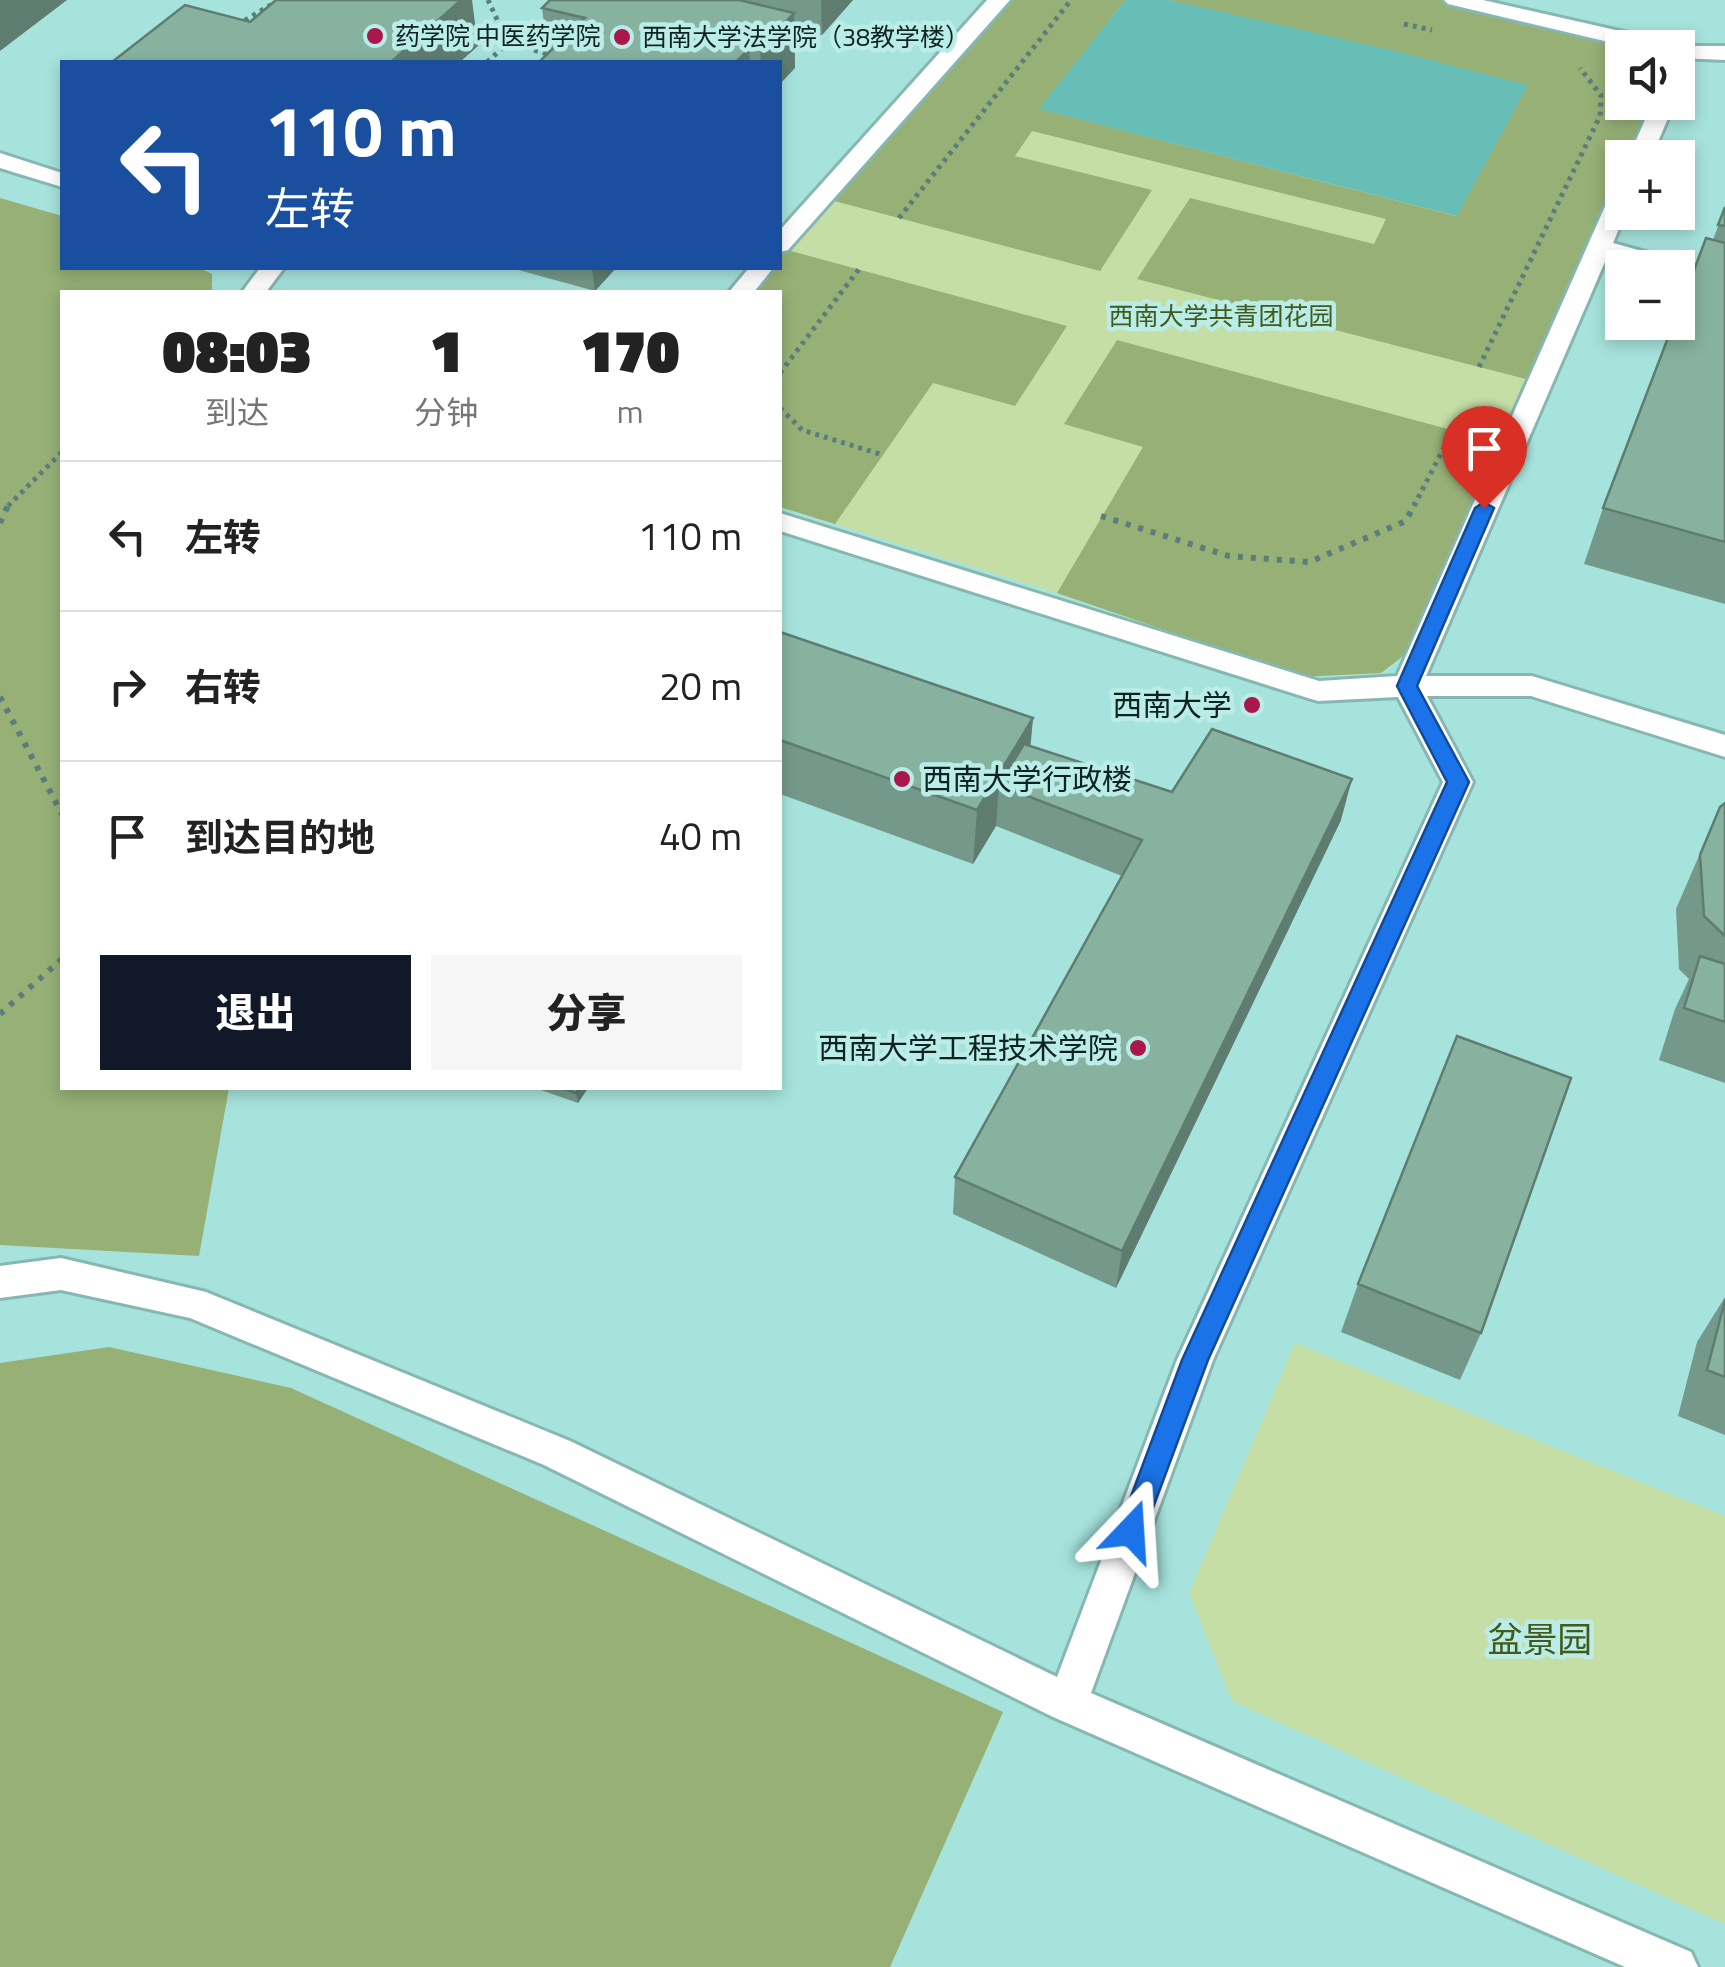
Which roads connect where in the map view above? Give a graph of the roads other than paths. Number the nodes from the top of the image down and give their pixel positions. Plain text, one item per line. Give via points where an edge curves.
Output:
1 (999, 0) edge
2 (1454, 0) edge
3 (1605, 38) edge
4 (1725, 53) edge
5 (1695, 55) edge
6 (0, 160) edge
7 (60, 179) edge
8 (1607, 230) edge
9 (782, 242) edge
10 (1599, 247) junction
11 (1610, 250) edge
12 (760, 270) edge
13 (743, 290) edge
14 (782, 523) edge
15 (1407, 686) junction
16 (1721, 745) edge
17 (0, 1282) edge
18 (1067, 1703) junction
19 (1676, 1967) edge

1 - 9 lane
2 - 3 lane
4 - 5 lane
6 - 7 lane
8 - 10 lane
10 - 11 lane
10 - 15 lane
12 - 13 lane
14 - 15 lane via 1318,691
15 - 16 lane via 1532,686
15 - 18 lane via 1458,782 1195,1360
17 - 18 lane via 61,1274 193,1303 557,1453
18 - 19 lane

